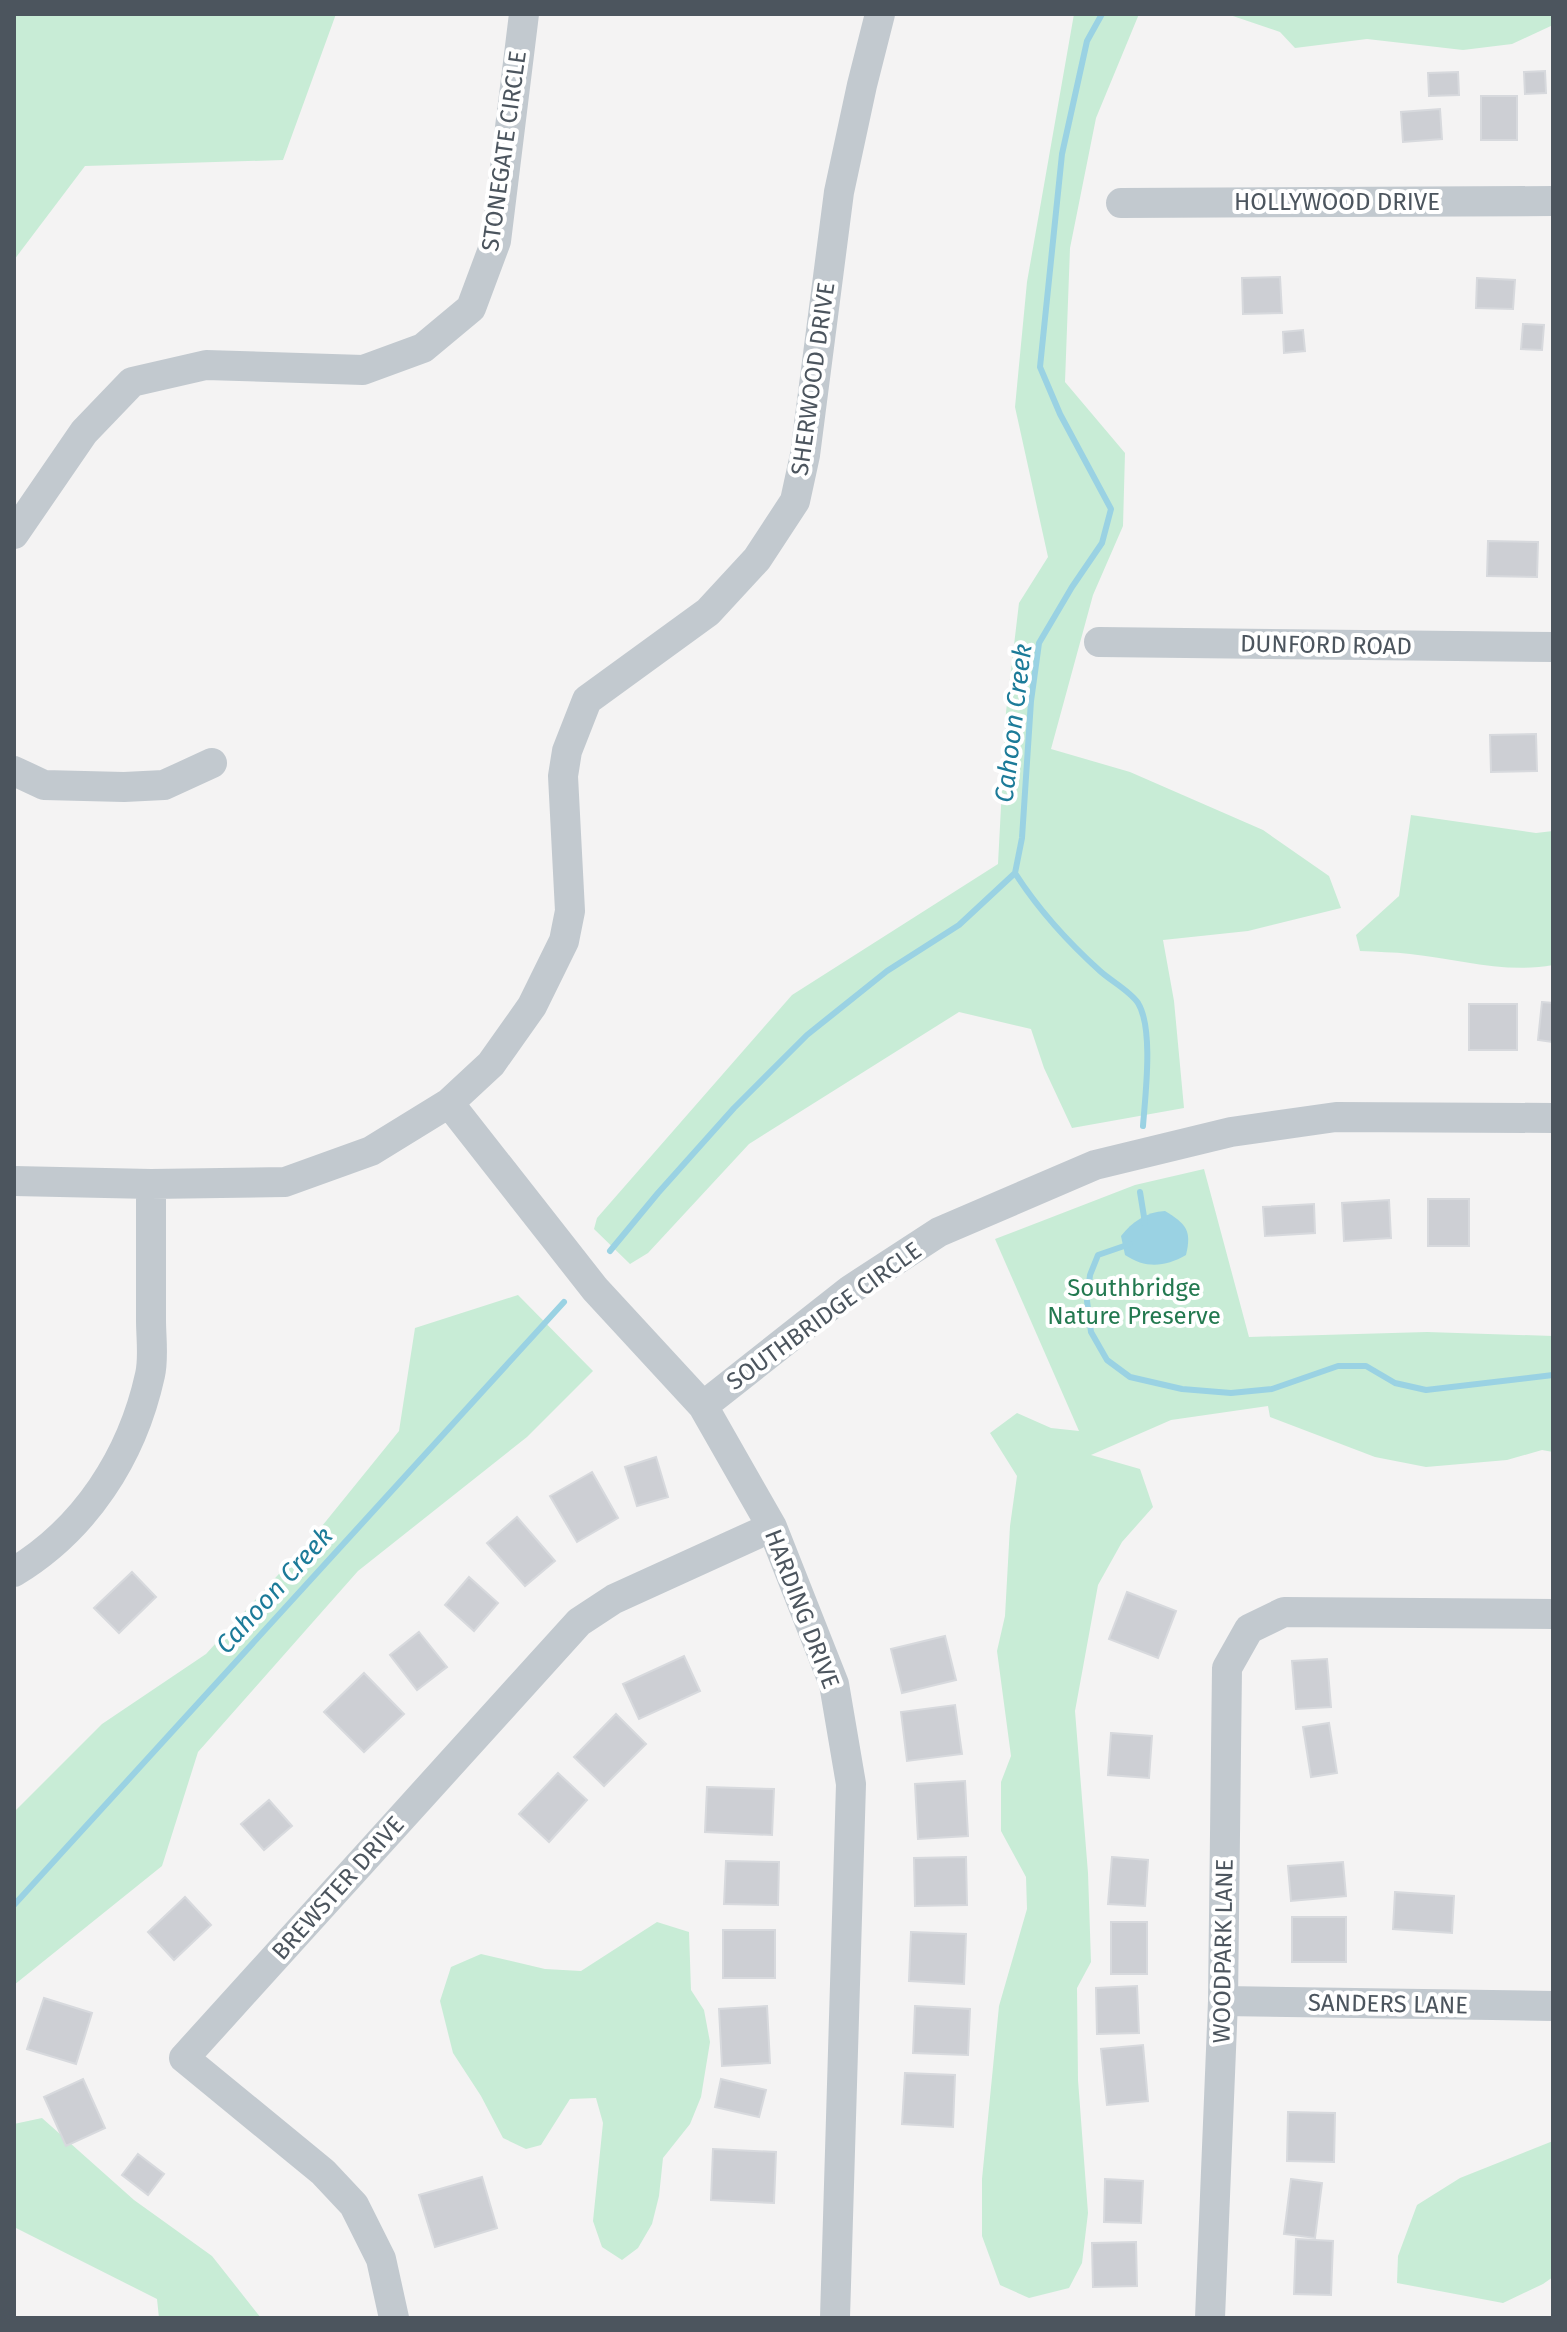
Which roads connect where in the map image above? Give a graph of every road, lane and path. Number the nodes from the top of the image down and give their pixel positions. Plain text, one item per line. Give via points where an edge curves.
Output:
1 (524, 14) edge
2 (880, 14) edge
3 (1553, 201) edge
4 (1121, 203) dead end
5 (14, 534) edge
6 (1099, 642) dead end
7 (1553, 647) edge
8 (212, 763) dead end
9 (14, 771) edge
10 (449, 1103) junction
11 (1553, 1118) edge
12 (14, 1181) edge
13 (151, 1184) junction
14 (703, 1406) junction
15 (772, 1527) junction
16 (14, 1572) edge
17 (1553, 1614) edge
18 (1223, 2001) junction
19 (1553, 2006) edge
20 (394, 2318) edge
21 (835, 2318) edge
22 (1210, 2318) edge

1 - 5 street, STONEGATE CIRCLE via 496,241 471,308 423,348 363,370 206,365 132,382 84,432
2 - 10 street, SHERWOOD DRIVE via 839,192 795,501 757,559 708,612 587,700 563,776 570,911 564,941 532,1006 491,1064
3 - 4 street, HOLLYWOOD DRIVE
6 - 7 street, DUNFORD ROAD
8 - 9 street via 164,785 124,787 44,785
10 - 13 street, SHERWOOD DRIVE via 371,1151 285,1182
10 - 14 street, HARDING DRIVE via 595,1289
11 - 14 street, SOUTHBRIDGE CIRCLE via 1336,1117 1231,1132 1095,1165 939,1232 850,1290
12 - 13 street, SHERWOOD DRIVE
13 - 16 street via 151,1373 132,1433 107,1483 81,1518 42,1556
14 - 15 street, HARDING DRIVE
15 - 20 street, BREWSTER DRIVE via 614,1599 579,1622 184,2058 323,2172 354,2205 381,2259
15 - 21 street, HARDING DRIVE via 834,1684 851,1784
17 - 18 street, WOODPARK LANE via 1284,1612 1249,1629 1227,1668
18 - 19 street, SANDERS LANE
18 - 22 street, WOODPARK LANE

